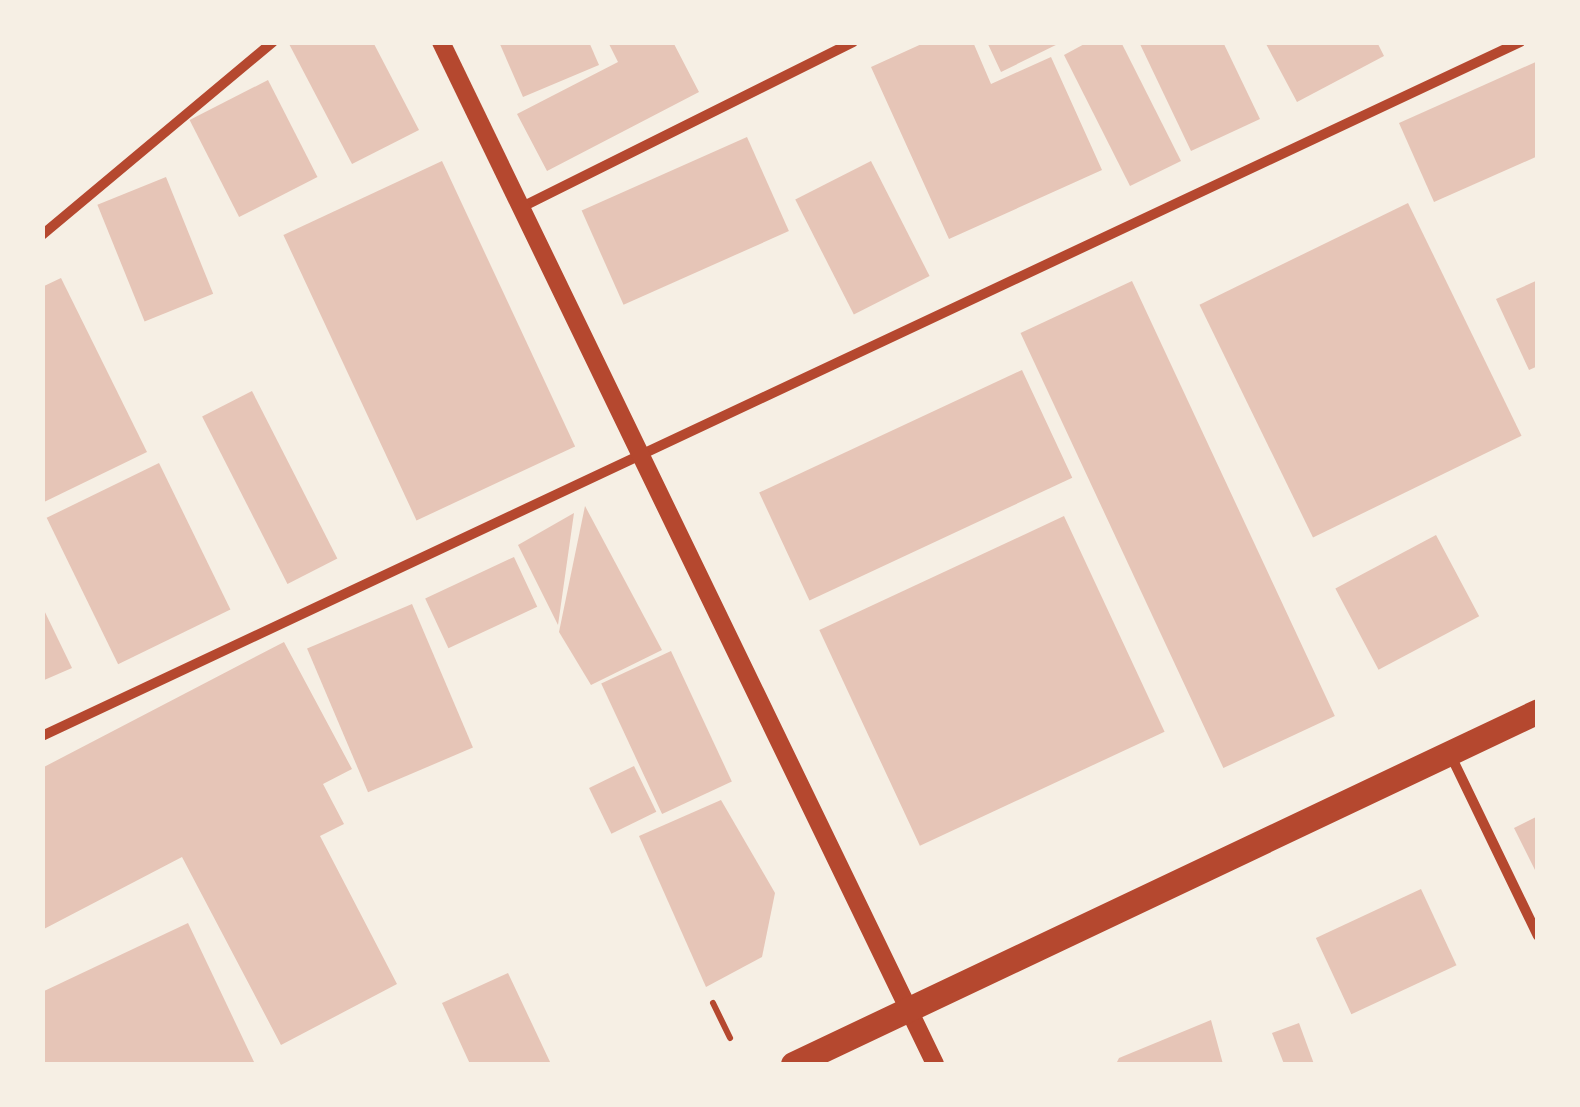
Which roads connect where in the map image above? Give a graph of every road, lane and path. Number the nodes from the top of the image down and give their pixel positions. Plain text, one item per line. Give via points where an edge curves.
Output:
1 (273, 42) edge
2 (441, 42) edge
3 (854, 42) edge
4 (1520, 42) edge
5 (522, 207) junction
6 (42, 235) edge
7 (643, 455) junction
8 (1538, 710) edge
9 (42, 736) edge
10 (1449, 753) junction
11 (1538, 936) edge
12 (713, 1002) dead end
13 (906, 1013) junction
14 (730, 1038) dead end
15 (794, 1064) edge
16 (935, 1064) edge

1 - 6 street
2 - 5 street
3 - 5 street
4 - 7 street
5 - 7 street
7 - 9 street
7 - 13 street
8 - 10 main road
10 - 11 street
10 - 13 main road
12 - 14 path
13 - 15 main road
13 - 16 street

